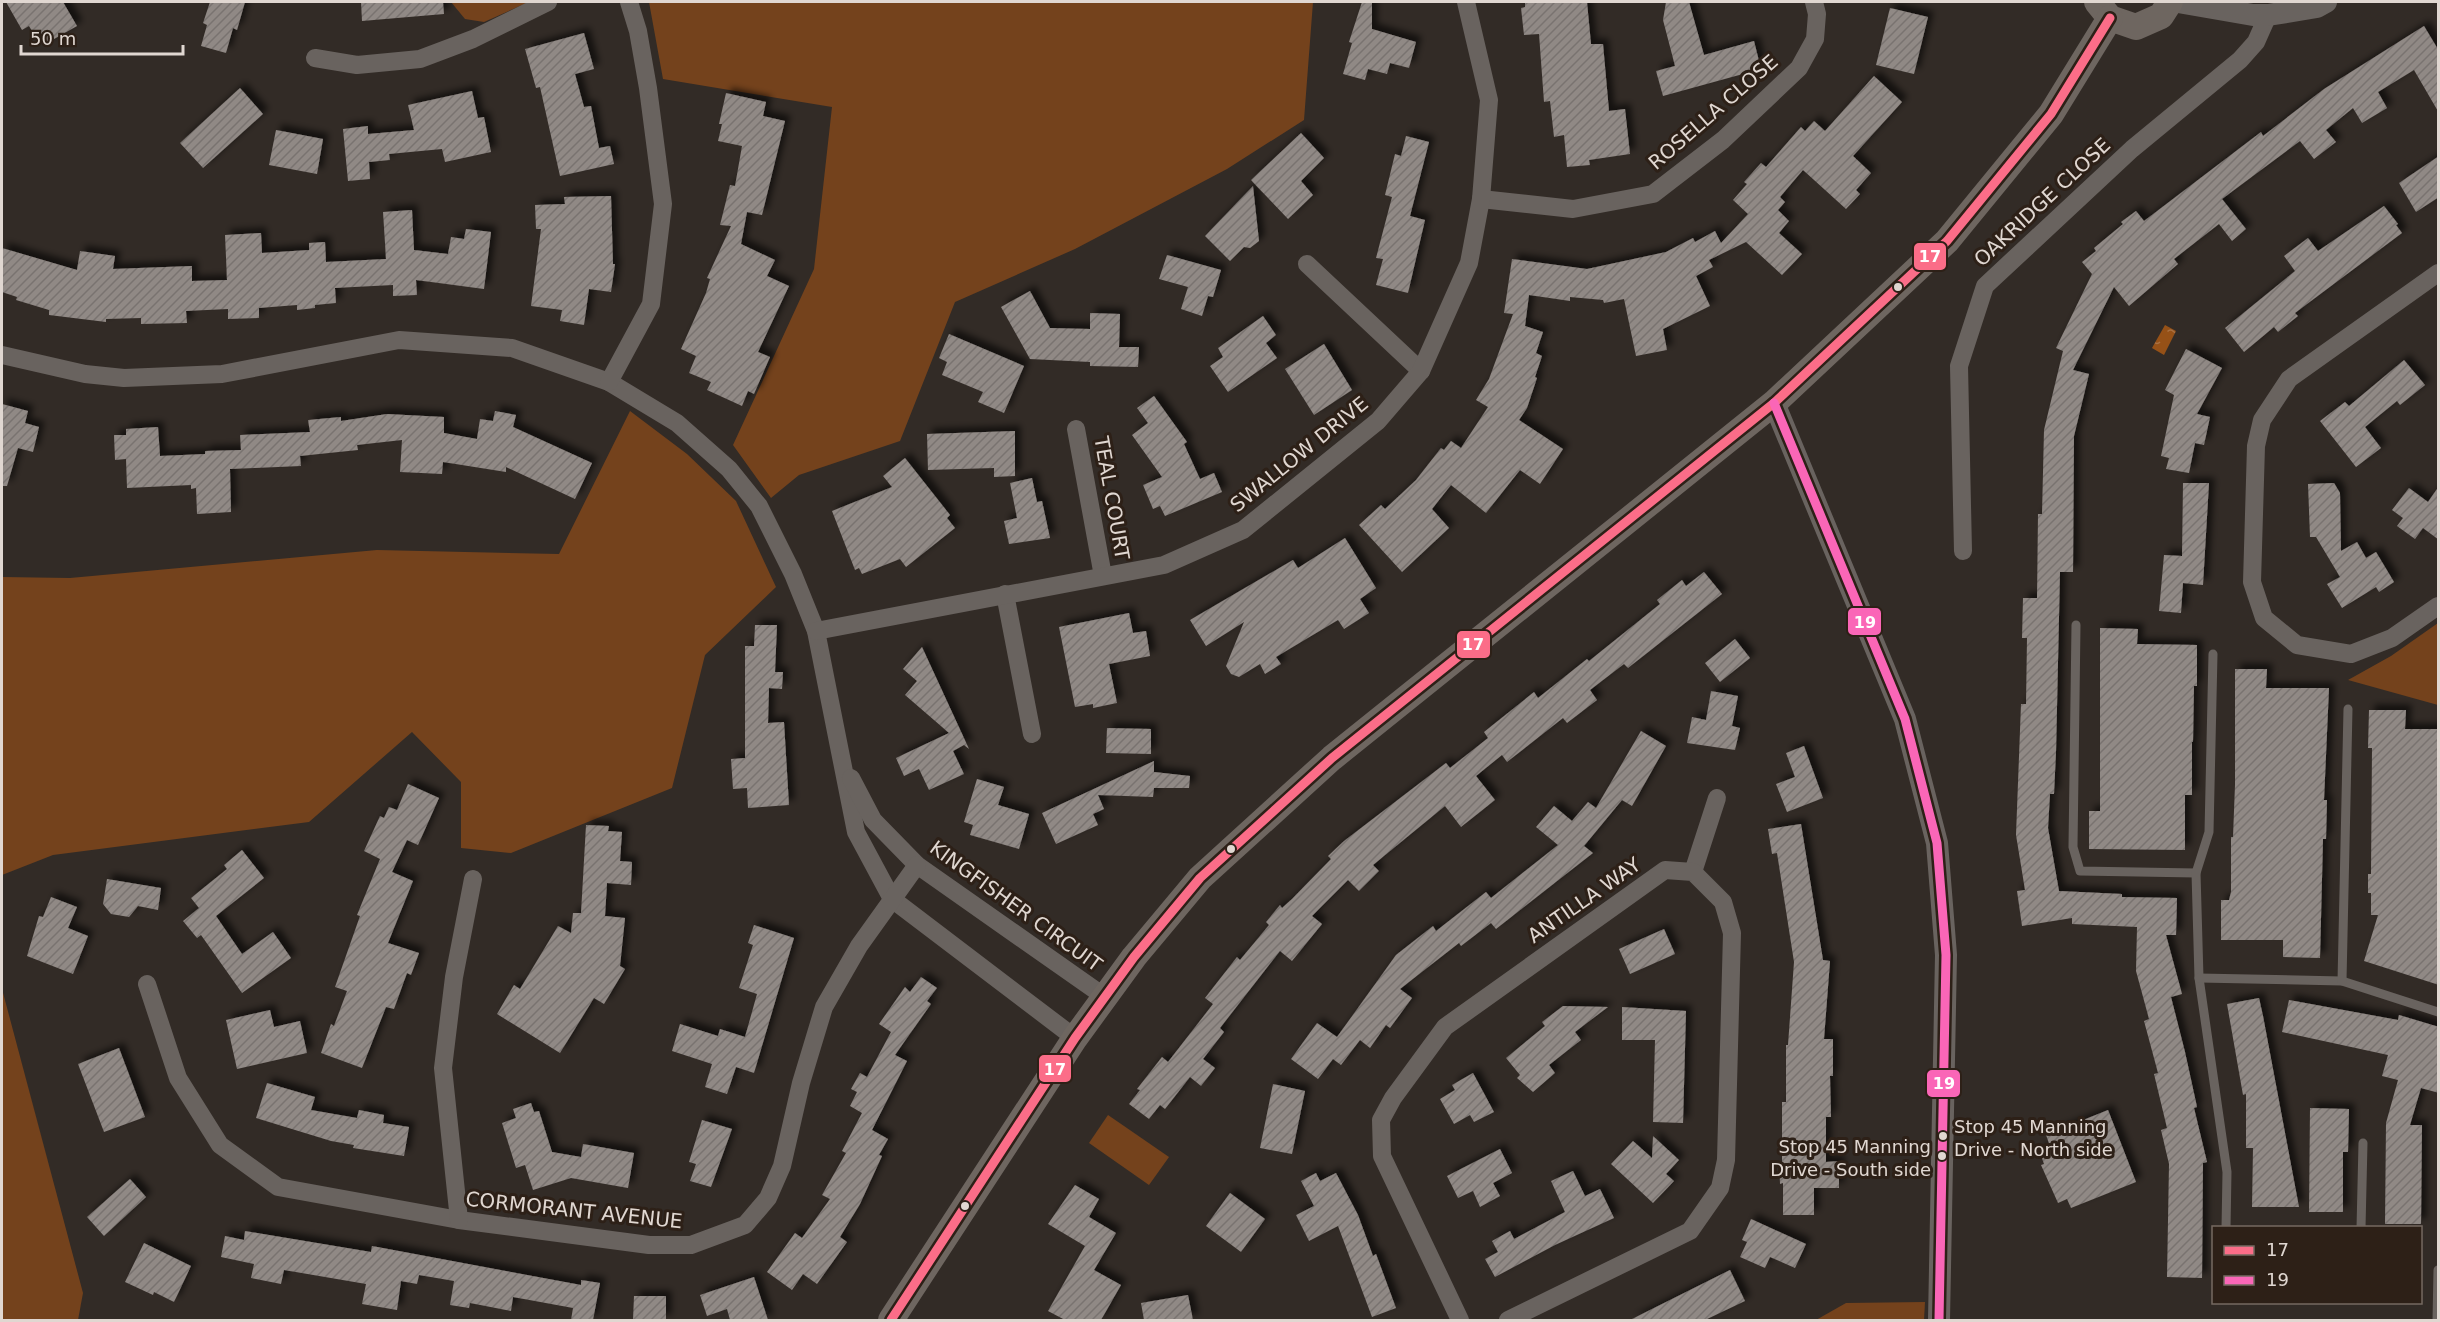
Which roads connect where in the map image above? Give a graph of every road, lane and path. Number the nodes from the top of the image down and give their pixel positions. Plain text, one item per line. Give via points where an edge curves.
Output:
1 (548, 2) edge
2 (629, 2) edge
3 (1466, 2) edge
4 (1814, 2) edge
5 (2170, 2) edge
6 (2178, 2) edge
7 (2326, 2) edge
8 (2103, 10) edge
9 (2258, 10) edge
10 (315, 58) dead end
11 (1481, 199) junction
12 (1307, 264) dead end
13 (2439, 273) edge
14 (2, 355) edge
15 (1421, 371) junction
16 (609, 382) junction
17 (1774, 403) junction
18 (1076, 429) dead end
19 (1963, 551) dead end
20 (1103, 576) junction
21 (1005, 594) junction
22 (2439, 606) edge
23 (2076, 625) dead end
24 (816, 631) junction
25 (2213, 654) dead end
26 (2348, 709) dead end
27 (1032, 734) dead end
28 (842, 761) junction
29 (1717, 798) dead end
30 (917, 865) junction
31 (1693, 872) junction
32 (2196, 873) junction
33 (473, 879) dead end
34 (892, 899) junction
35 (2199, 978) junction
36 (2342, 981) junction
37 (147, 984) dead end
38 (1105, 997) junction
39 (2439, 1012) edge
40 (1075, 1038) junction
41 (2363, 1143) dead end
42 (459, 1220) junction
43 (2226, 1226) edge
44 (2361, 1226) edge
45 (2439, 1270) edge
46 (891, 1320) edge
47 (1460, 1320) edge
48 (1508, 1320) edge
49 (1939, 1320) edge
50 (2437, 1320) edge

1 - 10 street via 473,39 420,59 357,65
2 - 16 street via 648,88 663,204 651,304
3 - 11 street, SWALLOW DRIVE via 1489,100
4 - 11 street, ROSELLA CLOSE via 1815,39 1799,68 1723,140 1653,194 1573,209
5 - 8 main road via 2161,16 2136,27
6 - 9 street
7 - 9 street via 2317,7
8 - 17 main road via 2051,114 1947,241
9 - 19 street, OAKRIDGE CLOSE via 2256,42 2240,60 2132,149 1984,286 1959,366
11 - 15 street, SWALLOW DRIVE via 1469,263
12 - 15 street
13 - 22 street via 2289,379 2262,420 2256,446 2252,582 2265,618 2298,645 2351,654 2392,638
14 - 16 street, KINGFISHER CIRCUIT via 85,374 124,378 222,374 399,340 512,348
15 - 20 street, SWALLOW DRIVE via 1378,421 1243,530 1164,565
16 - 24 street, KINGFISHER CIRCUIT via 677,423 729,469 759,506
17 - 38 main road via 1332,758 1200,878
17 - 49 street via 1905,718 1937,843 1946,955
18 - 20 street, TEAL COURT
20 - 21 street, SWALLOW DRIVE
21 - 24 street, SWALLOW DRIVE
21 - 27 street
23 - 32 lane via 2073,847 2080,870
24 - 28 street, KINGFISHER CIRCUIT
25 - 32 lane via 2209,832
26 - 36 lane
28 - 30 street, KINGFISHER CIRCUIT via 873,820
28 - 34 street, KINGFISHER CIRCUIT via 856,832
29 - 31 street
30 - 34 street, CORMORANT AVENUE
30 - 38 street, KINGFISHER CIRCUIT
31 - 47 street, ANTILLA WAY via 1665,870 1445,1027 1381,1120 1383,1156
31 - 48 street via 1723,902 1732,933 1726,1160 1720,1188 1690,1231
32 - 35 lane
33 - 42 street via 453,977 443,1068
34 - 40 street, KINGFISHER CIRCUIT
34 - 42 street, CORMORANT AVENUE via 824,1007 782,1166 768,1198 745,1225 691,1245 649,1245
35 - 36 lane
35 - 43 lane via 2228,1172
36 - 39 lane
37 - 42 street, CORMORANT AVENUE via 178,1078 220,1145 278,1187
38 - 40 main road
40 - 46 main road
41 - 44 lane
45 - 50 lane

